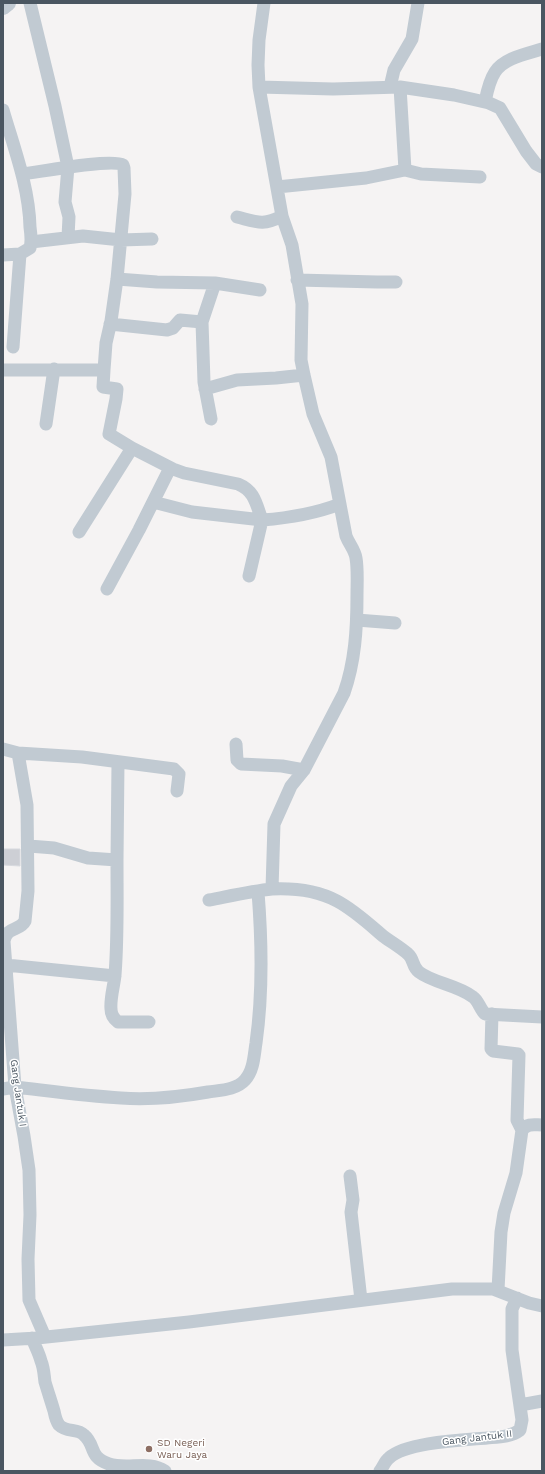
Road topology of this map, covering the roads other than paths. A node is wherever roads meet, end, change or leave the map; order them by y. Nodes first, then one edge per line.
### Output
1 (8, 3) edge
2 (30, 3) edge
3 (264, 3) edge
4 (418, 3) edge
5 (3, 7) edge
6 (542, 49) edge
7 (259, 87) junction
8 (395, 87) junction
9 (485, 102) junction
10 (3, 110) edge
11 (68, 167) junction
12 (542, 167) edge
13 (405, 170) junction
14 (22, 174) junction
15 (480, 177) dead end
16 (277, 187) junction
17 (282, 216) junction
18 (237, 217) dead end
19 (68, 237) junction
20 (152, 239) dead end
21 (121, 240) junction
22 (31, 242) junction
23 (20, 254) junction
24 (3, 255) edge
25 (118, 279) junction
26 (297, 280) junction
27 (396, 282) dead end
28 (215, 283) junction
29 (260, 290) dead end
30 (202, 322) junction
31 (110, 324) junction
32 (13, 347) dead end
33 (54, 369) junction
34 (3, 370) edge
35 (104, 370) junction
36 (304, 375) junction
37 (205, 388) junction
38 (211, 419) dead end
39 (46, 424) dead end
40 (132, 448) junction
41 (170, 468) junction
42 (153, 502) junction
43 (340, 504) junction
44 (262, 520) junction
45 (79, 532) dead end
46 (249, 576) dead end
47 (107, 589) dead end
48 (357, 620) junction
49 (395, 623) dead end
50 (236, 744) dead end
51 (3, 749) edge
52 (18, 753) junction
53 (118, 762) junction
54 (304, 770) junction
55 (177, 791) dead end
56 (29, 846) junction
57 (117, 860) junction
58 (272, 889) junction
59 (258, 892) junction
60 (210, 900) dead end
61 (6, 965) junction
62 (115, 976) junction
63 (6, 1000) edge
64 (492, 1014) junction
65 (542, 1016) edge
66 (149, 1022) dead end
67 (9, 1088) edge
68 (542, 1125) edge
69 (522, 1130) junction
70 (350, 1176) dead end
71 (498, 1290) junction
72 (517, 1298) junction
73 (361, 1300) junction
74 (542, 1306) edge
75 (38, 1338) junction
76 (3, 1340) edge
77 (542, 1401) edge
78 (520, 1405) junction
79 (165, 1471) edge
80 (380, 1471) edge

1 - 5 street
2 - 11 street
3 - 7 street
4 - 8 street
6 - 9 street
7 - 8 street
7 - 16 street
8 - 9 street
8 - 13 street
9 - 12 street
10 - 14 street
11 - 14 street
11 - 19 street
11 - 21 street
13 - 15 street
13 - 16 street
14 - 22 street
16 - 17 street
17 - 18 street
17 - 26 street
19 - 21 street
19 - 22 street
20 - 21 street
21 - 25 street
22 - 23 street
23 - 24 street
23 - 32 street
25 - 28 street
25 - 31 street
26 - 27 street
26 - 36 street
28 - 29 street
28 - 30 street
30 - 31 street
30 - 37 street
31 - 35 street
33 - 34 street
33 - 35 street
33 - 39 street
35 - 40 street
36 - 37 street
36 - 43 street
37 - 38 street
40 - 41 street
40 - 45 street
41 - 42 street
41 - 44 street
42 - 44 street
42 - 47 street
43 - 44 street
43 - 48 street
44 - 46 street
48 - 49 street
48 - 54 street
50 - 54 street
51 - 52 street
52 - 53 street
52 - 56 street, Gang Jantuk I
53 - 55 street
53 - 57 street
54 - 58 street
56 - 57 street
56 - 61 street, Gang Jantuk I
57 - 62 street
58 - 59 street
58 - 64 street
59 - 60 street
59 - 67 street
61 - 62 street
61 - 63 street, Gang Jantuk I
62 - 66 street
63 - 67 street, Gang Jantuk I
64 - 65 street
64 - 69 street
67 - 75 street, Gang Jantuk I
68 - 69 street
69 - 71 street
70 - 73 street
71 - 72 street
71 - 73 street
72 - 74 street
72 - 78 street, Gang Jantuk II
73 - 75 street
75 - 76 street
75 - 79 street
77 - 78 street
78 - 80 street, Gang Jantuk II

